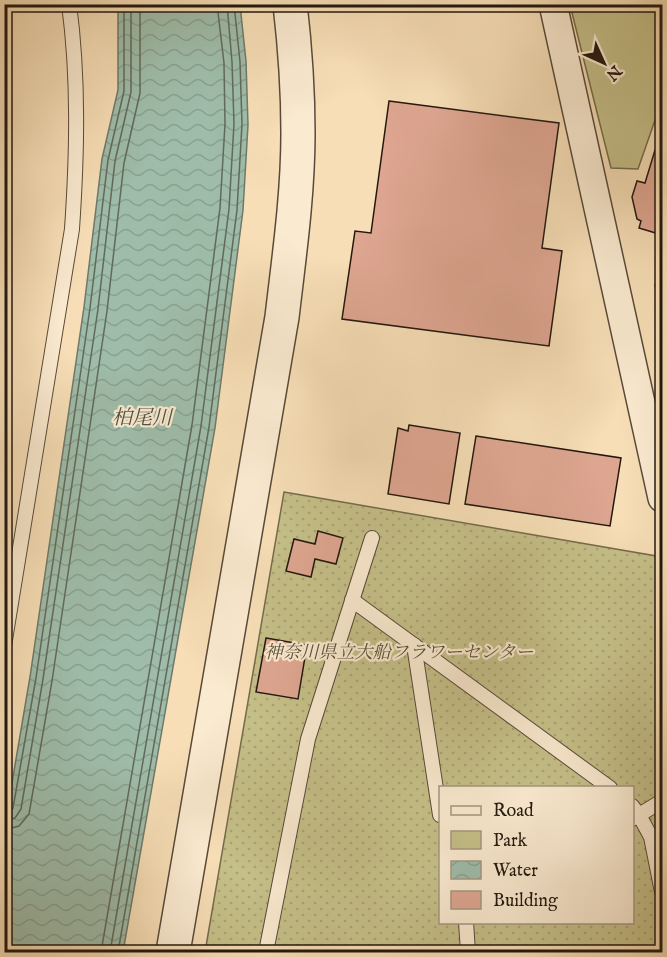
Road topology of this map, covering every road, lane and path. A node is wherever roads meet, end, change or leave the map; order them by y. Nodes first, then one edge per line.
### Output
1 (69, 4) edge
2 (290, 4) edge
3 (553, 4) edge
4 (663, 498) edge
5 (372, 538) dead end
6 (352, 600) junction
7 (414, 645) junction
8 (4, 646) edge
9 (607, 786) edge
10 (663, 801) edge
11 (439, 802) edge
12 (635, 813) edge
13 (663, 892) edge
14 (466, 924) edge
15 (173, 952) edge
16 (266, 952) edge
17 (468, 952) edge

1 - 8 lane
2 - 15 street
3 - 4 street
5 - 6 lane
6 - 7 lane
6 - 16 lane
7 - 9 lane
7 - 11 lane
10 - 12 lane
12 - 13 lane
14 - 17 lane

